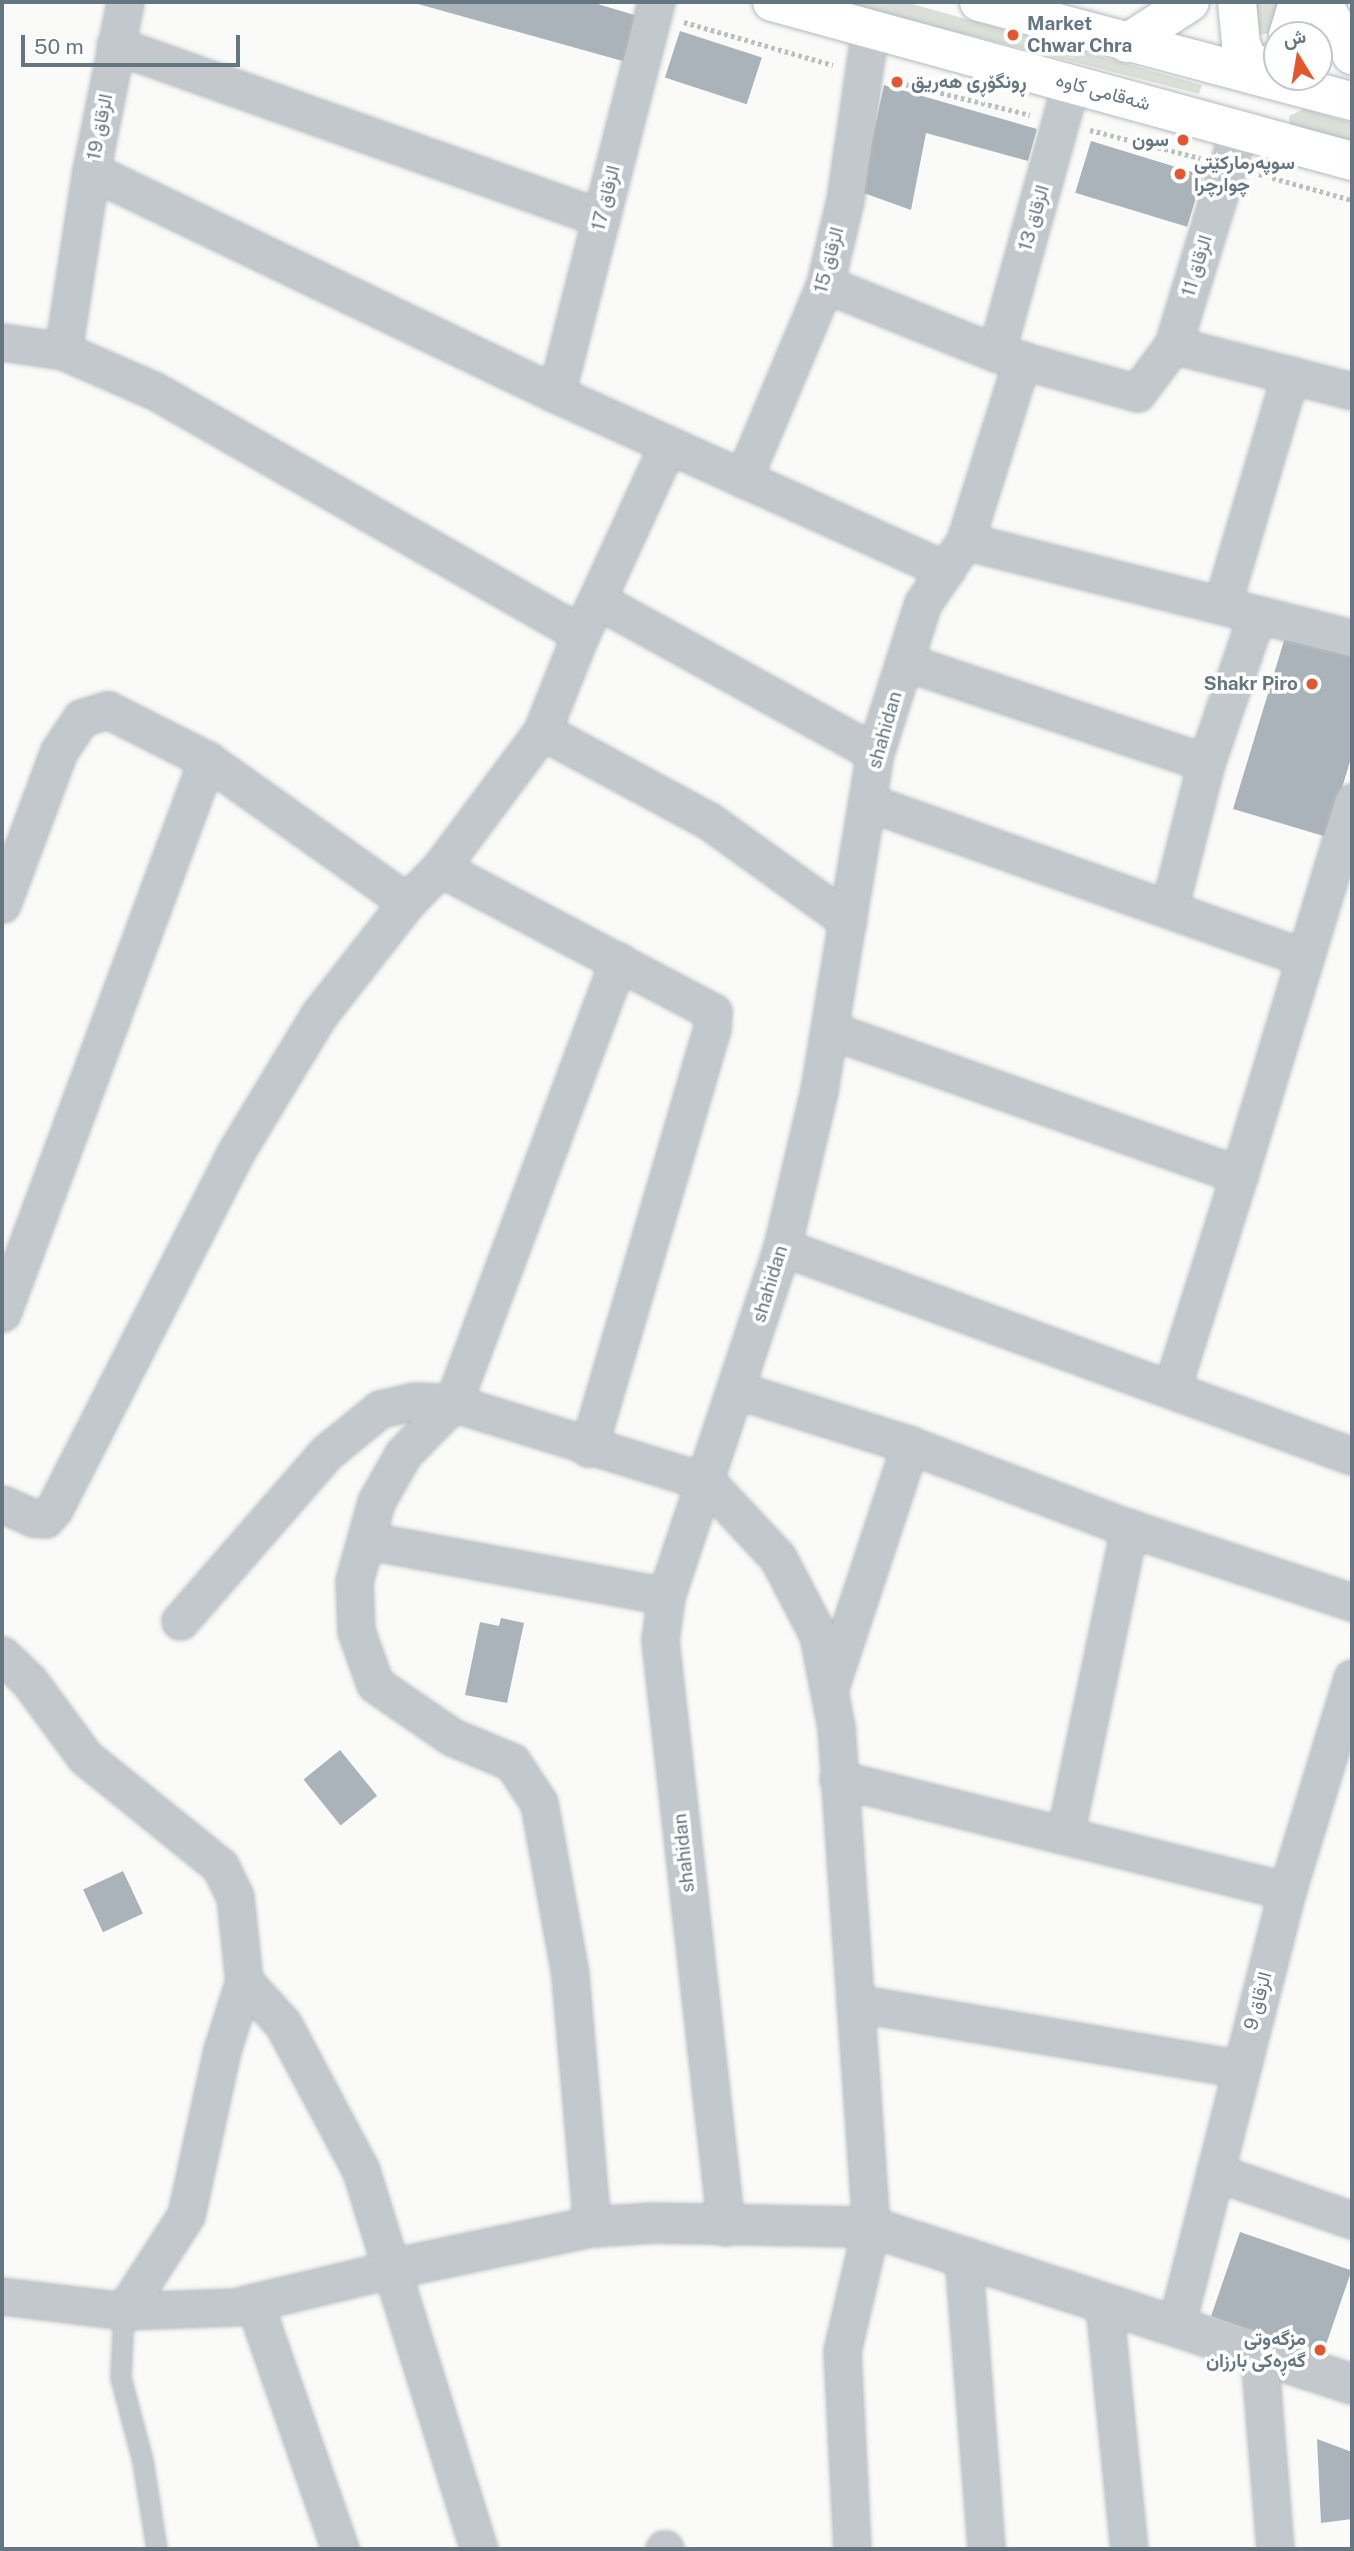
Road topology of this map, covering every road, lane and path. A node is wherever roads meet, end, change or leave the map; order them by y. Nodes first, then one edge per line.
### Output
1 (125, 2) edge
2 (772, 2) edge
3 (979, 2) edge
4 (1190, 2) edge
5 (1237, 2) edge
6 (1298, 2) edge
7 (1322, 2) edge
8 (655, 7) edge
9 (1292, 21) edge
10 (870, 28) junction
11 (1127, 43) junction
12 (115, 45) junction
13 (1352, 55) edge
14 (1263, 65) edge
15 (1263, 67) edge
16 (1263, 72) edge
17 (863, 73) junction
18 (1071, 83) junction
19 (1326, 91) edge
20 (1352, 101) edge
21 (1060, 122) junction
22 (1239, 129) junction
23 (1352, 161) edge
24 (1228, 166) junction
25 (91, 170) junction
26 (1352, 200) edge
27 (601, 218) junction
28 (825, 284) junction
29 (2, 342) edge
30 (1173, 345) junction
31 (63, 351) junction
32 (1009, 356) junction
33 (1290, 376) junction
34 (1352, 391) edge
35 (556, 394) junction
36 (668, 445) junction
37 (743, 479) junction
38 (965, 541) junction
39 (946, 570) junction
40 (597, 600) junction
41 (1222, 605) junction
42 (1257, 614) junction
43 (580, 634) junction
44 (1352, 638) edge
45 (905, 662) junction
46 (542, 731) junction
47 (875, 753) junction
48 (207, 760) junction
49 (1206, 763) junction
50 (867, 802) junction
51 (1352, 802) edge
52 (440, 869) junction
53 (407, 901) junction
54 (2, 904) edge
55 (1169, 909) junction
56 (848, 921) junction
57 (1305, 958) junction
58 (618, 961) junction
59 (830, 1030) junction
60 (1239, 1175) junction
61 (782, 1247) junction
62 (2, 1312) edge
63 (1172, 1387) junction
64 (737, 1390) junction
65 (453, 1403) junction
66 (910, 1445) junction
67 (588, 1448) junction
68 (1352, 1456) edge
69 (707, 1482) junction
70 (2, 1503) edge
71 (1129, 1528) junction
72 (369, 1541) junction
73 (666, 1596) junction
74 (1352, 1602) edge
75 (180, 1621) dead end
76 (2, 1655) edge
77 (1352, 1678) edge
78 (829, 1690) junction
79 (838, 1779) junction
80 (1065, 1835) junction
81 (1287, 1891) junction
82 (244, 1981) junction
83 (855, 2003) junction
84 (1241, 2069) junction
85 (1215, 2172) junction
86 (1352, 2220) edge
87 (592, 2227) junction
88 (726, 2227) junction
89 (871, 2227) junction
90 (963, 2255) junction
91 (392, 2269) junction
92 (2, 2296) edge
93 (254, 2302) junction
94 (1104, 2304) junction
95 (124, 2311) junction
96 (1176, 2326) junction
97 (1259, 2354) junction
98 (1352, 2384) edge
99 (157, 2549) edge
100 (340, 2549) edge
101 (479, 2549) edge
102 (852, 2549) edge
103 (986, 2549) edge
104 (1129, 2549) edge
105 (1275, 2549) edge

1 - 12 street, الزقاق 19
2 - 10 main road, شەقامی کاوە
3 - 11 main road
4 - 11 main road
5 - 14 main road
6 - 9 main road
7 - 13 main road
8 - 17 path
8 - 27 street, الزقاق 17
10 - 17 street, الزقاق 15
10 - 18 main road, شەقامی کاوە
11 - 15 main road
12 - 25 street, الزقاق 19
12 - 27 street
16 - 22 main road
17 - 21 path
17 - 28 street, الزقاق 15
18 - 21 street, الزقاق 13
18 - 22 main road, شەقامی کاوە
19 - 20 main road
21 - 24 path
21 - 32 street, الزقاق 13
22 - 23 main road, شەقامی کاوە
22 - 24 street, الزقاق 11
24 - 26 path
24 - 30 street, الزقاق 11
25 - 31 street, الزقاق 19
25 - 35 street
27 - 35 street, الزقاق 17
28 - 32 street
28 - 37 street, الزقاق 15
29 - 31 street
30 - 32 street, الزقاق 11
30 - 33 street
31 - 43 street
32 - 38 street, shahidan
33 - 34 street
33 - 41 street
35 - 36 street
36 - 37 street
36 - 40 street
37 - 39 street
38 - 39 street, shahidan
38 - 41 street
39 - 45 street, shahidan
40 - 43 street
40 - 47 street
41 - 42 street
42 - 44 street
42 - 49 street
43 - 46 street
45 - 47 street, shahidan
45 - 49 street
46 - 52 street
46 - 56 street
47 - 50 street, shahidan
48 - 53 street
48 - 54 street
48 - 62 street
49 - 55 street
50 - 55 street
50 - 56 street, shahidan
51 - 57 street
52 - 53 street
52 - 58 street
53 - 70 street
55 - 57 street
56 - 59 street, shahidan
57 - 60 street
58 - 65 street
58 - 67 street
59 - 60 street
59 - 61 street, shahidan
60 - 63 street
61 - 63 street
61 - 64 street, shahidan
63 - 68 street
64 - 66 street
64 - 69 street, shahidan
65 - 67 street
65 - 72 street
65 - 75 street
66 - 71 street
66 - 78 street
67 - 69 street
69 - 73 street, shahidan
69 - 78 street
71 - 74 street
71 - 80 street
72 - 73 street
72 - 87 street
73 - 88 street, shahidan
76 - 82 street
77 - 81 street, الزقاق 9
78 - 79 street
79 - 80 street
79 - 83 street
80 - 81 street
81 - 84 street, الزقاق 9
82 - 91 street
82 - 95 street
83 - 84 street
83 - 89 street
84 - 85 street, الزقاق 9
85 - 86 street
85 - 96 street, الزقاق 9
87 - 88 street
87 - 91 street
88 - 89 street
89 - 90 street
89 - 102 street
90 - 94 street
90 - 103 street
91 - 93 street
91 - 101 street
92 - 95 street
93 - 95 street
93 - 100 street
94 - 96 street
94 - 104 street
95 - 99 lane
96 - 97 street
97 - 98 street
97 - 105 street

